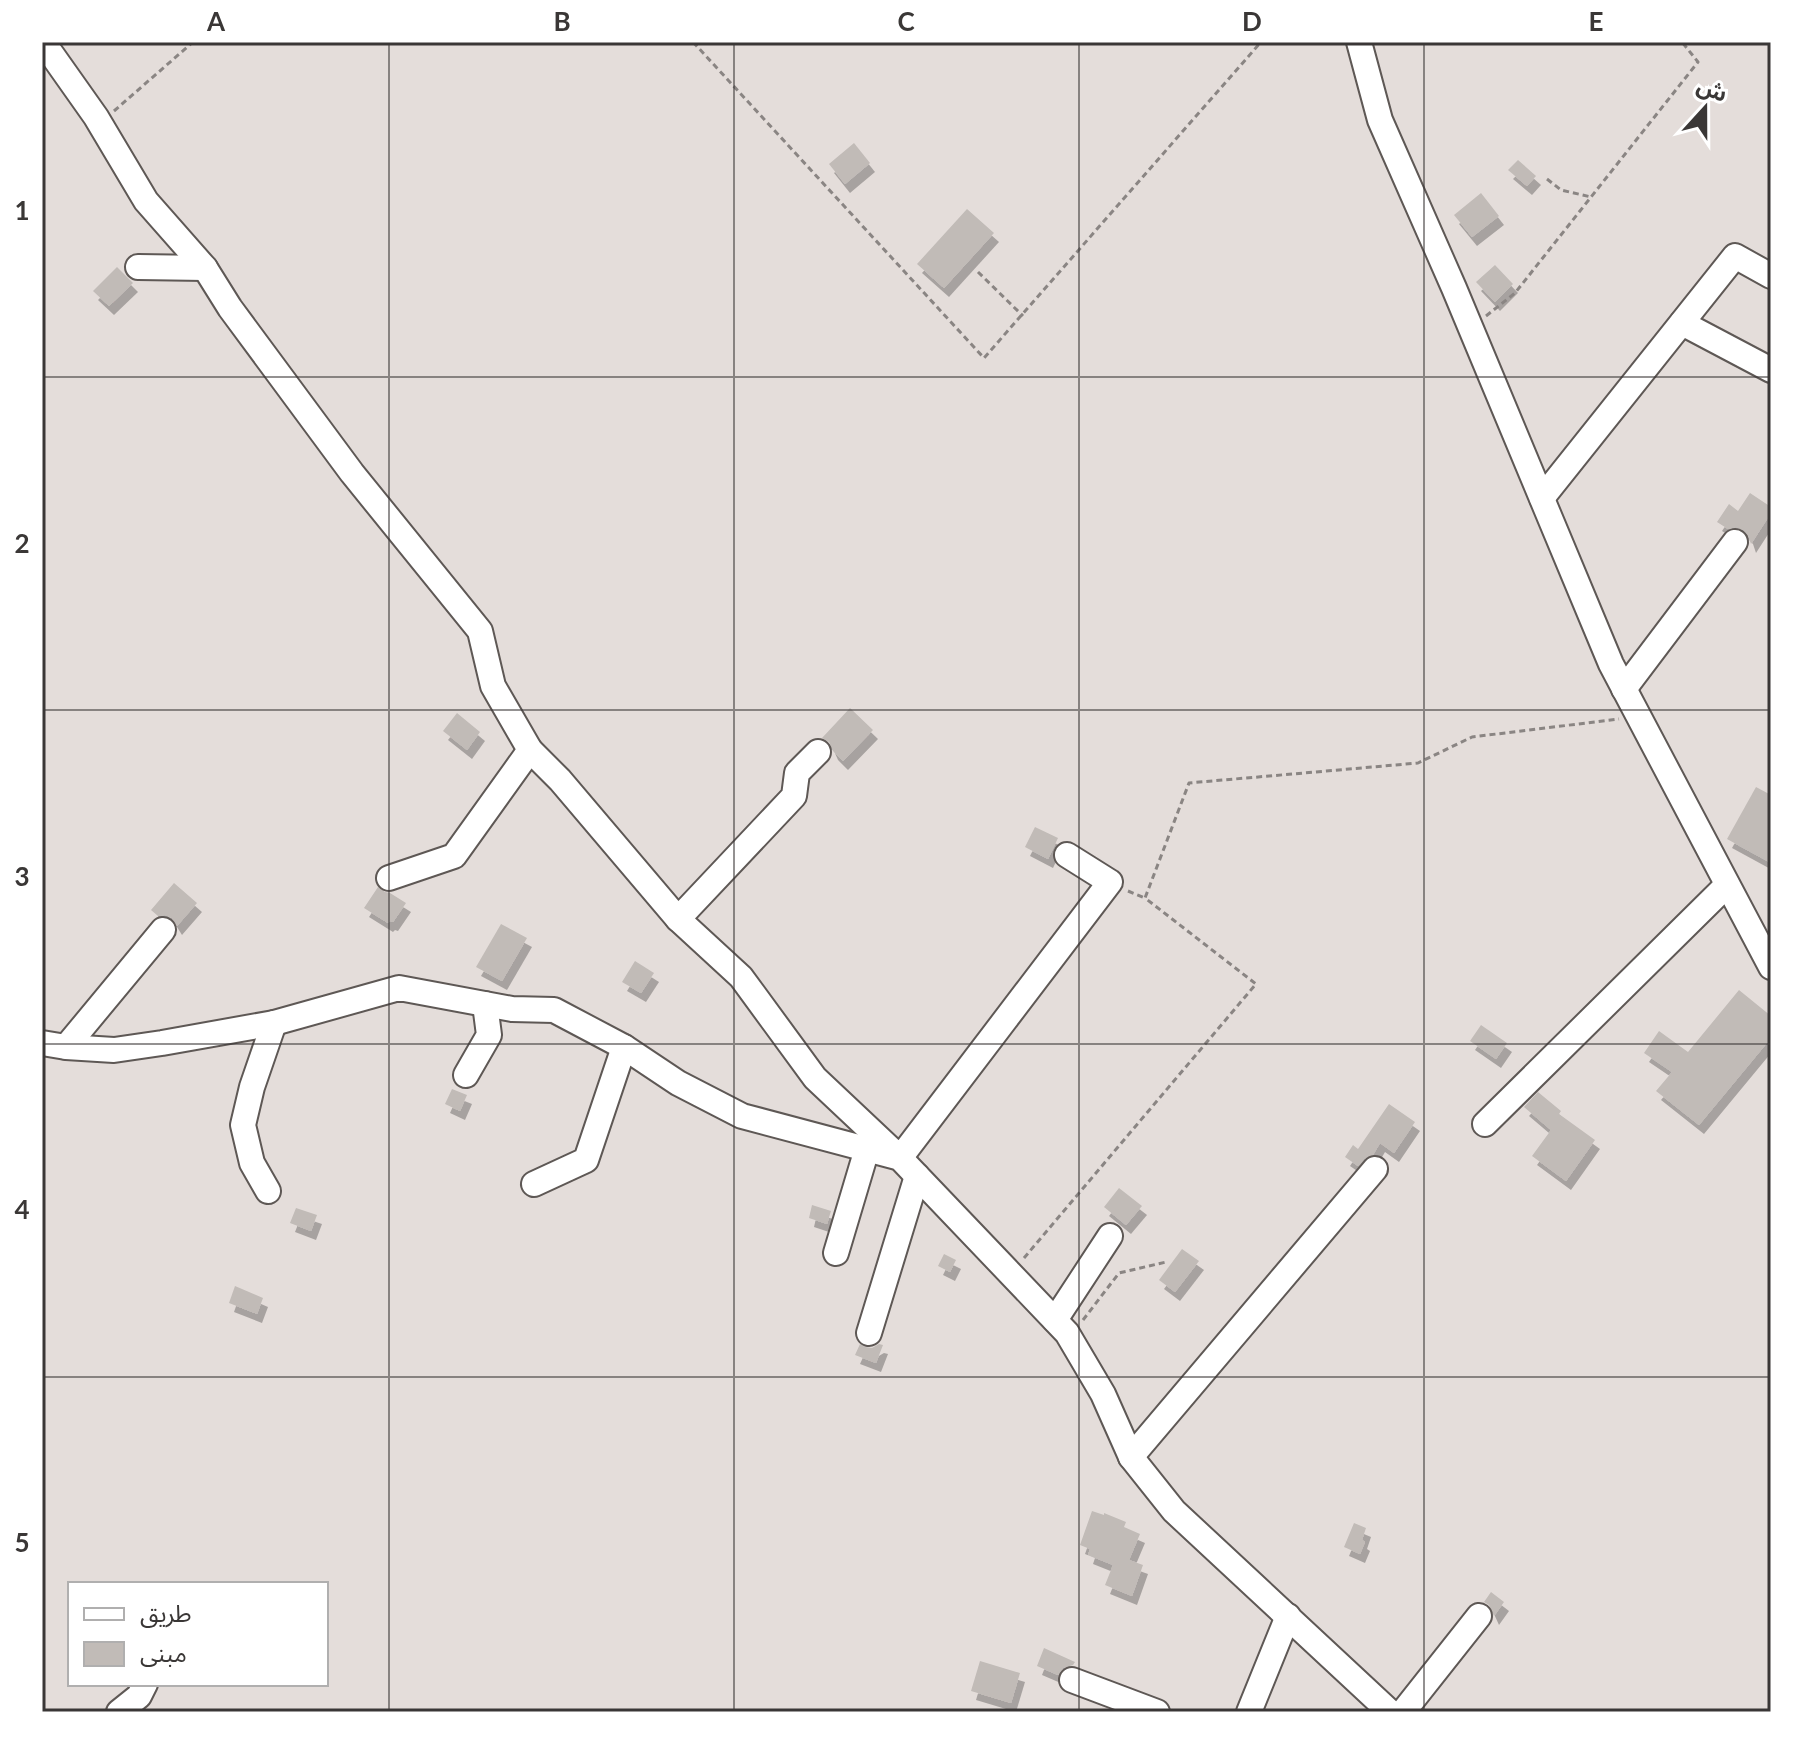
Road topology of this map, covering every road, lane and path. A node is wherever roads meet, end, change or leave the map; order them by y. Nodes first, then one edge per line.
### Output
1 (43, 42) edge
2 (193, 42) edge
3 (693, 42) edge
4 (1261, 42) edge
5 (1359, 42) edge
6 (1682, 42) edge
7 (99, 124) junction
8 (1547, 179) dead end
9 (1591, 197) junction
10 (138, 267) dead end
11 (205, 268) junction
12 (978, 272) dead end
13 (1771, 276) edge
14 (1023, 316) junction
15 (1682, 323) junction
16 (1470, 328) junction
17 (1771, 370) edge
18 (1542, 498) junction
19 (1735, 542) dead end
20 (1624, 689) junction
21 (1639, 717) junction
22 (530, 750) junction
23 (818, 752) dead end
24 (1067, 855) dead end
25 (389, 878) dead end
26 (1727, 885) junction
27 (678, 919) junction
28 (163, 930) dead end
29 (1771, 967) edge
30 (485, 1004) junction
31 (274, 1023) junction
32 (42, 1043) edge
33 (66, 1047) junction
34 (624, 1047) junction
35 (466, 1075) dead end
36 (1485, 1124) dead end
37 (867, 1149) junction
38 (900, 1158) junction
39 (1375, 1169) dead end
40 (917, 1176) junction
41 (534, 1184) dead end
42 (268, 1191) dead end
43 (1110, 1236) dead end
44 (836, 1253) dead end
45 (1166, 1262) dead end
46 (1011, 1274) junction
47 (1062, 1328) junction
48 (869, 1333) dead end
49 (1131, 1457) junction
50 (1288, 1616) junction
51 (1479, 1616) dead end
52 (1072, 1680) dead end
53 (144, 1686) edge
54 (119, 1712) edge
55 (1157, 1712) edge
56 (1249, 1712) edge
57 (1390, 1712) edge
58 (1403, 1712) edge

1 - 7 street
2 - 7 path
3 - 14 path
4 - 14 path
5 - 16 street
6 - 9 path
7 - 11 street
8 - 9 path
9 - 16 path
10 - 11 street
11 - 22 street
12 - 14 path
13 - 15 street
15 - 17 street
15 - 18 street
16 - 18 street
18 - 20 street
19 - 20 street
20 - 21 street
21 - 26 street
21 - 46 path
22 - 25 street
22 - 27 street
23 - 27 street
24 - 38 street
26 - 29 street
26 - 36 street
27 - 38 street
28 - 33 street
30 - 31 street
30 - 34 street
30 - 35 street
31 - 33 street
31 - 42 street
32 - 33 street
34 - 37 street
34 - 41 street
37 - 38 street
37 - 44 street
38 - 40 street
39 - 49 street
40 - 46 street
40 - 48 street
43 - 47 street
45 - 47 path
46 - 47 street
47 - 49 street
49 - 50 street
50 - 56 street
50 - 57 street
51 - 58 street
52 - 55 street
53 - 54 street

